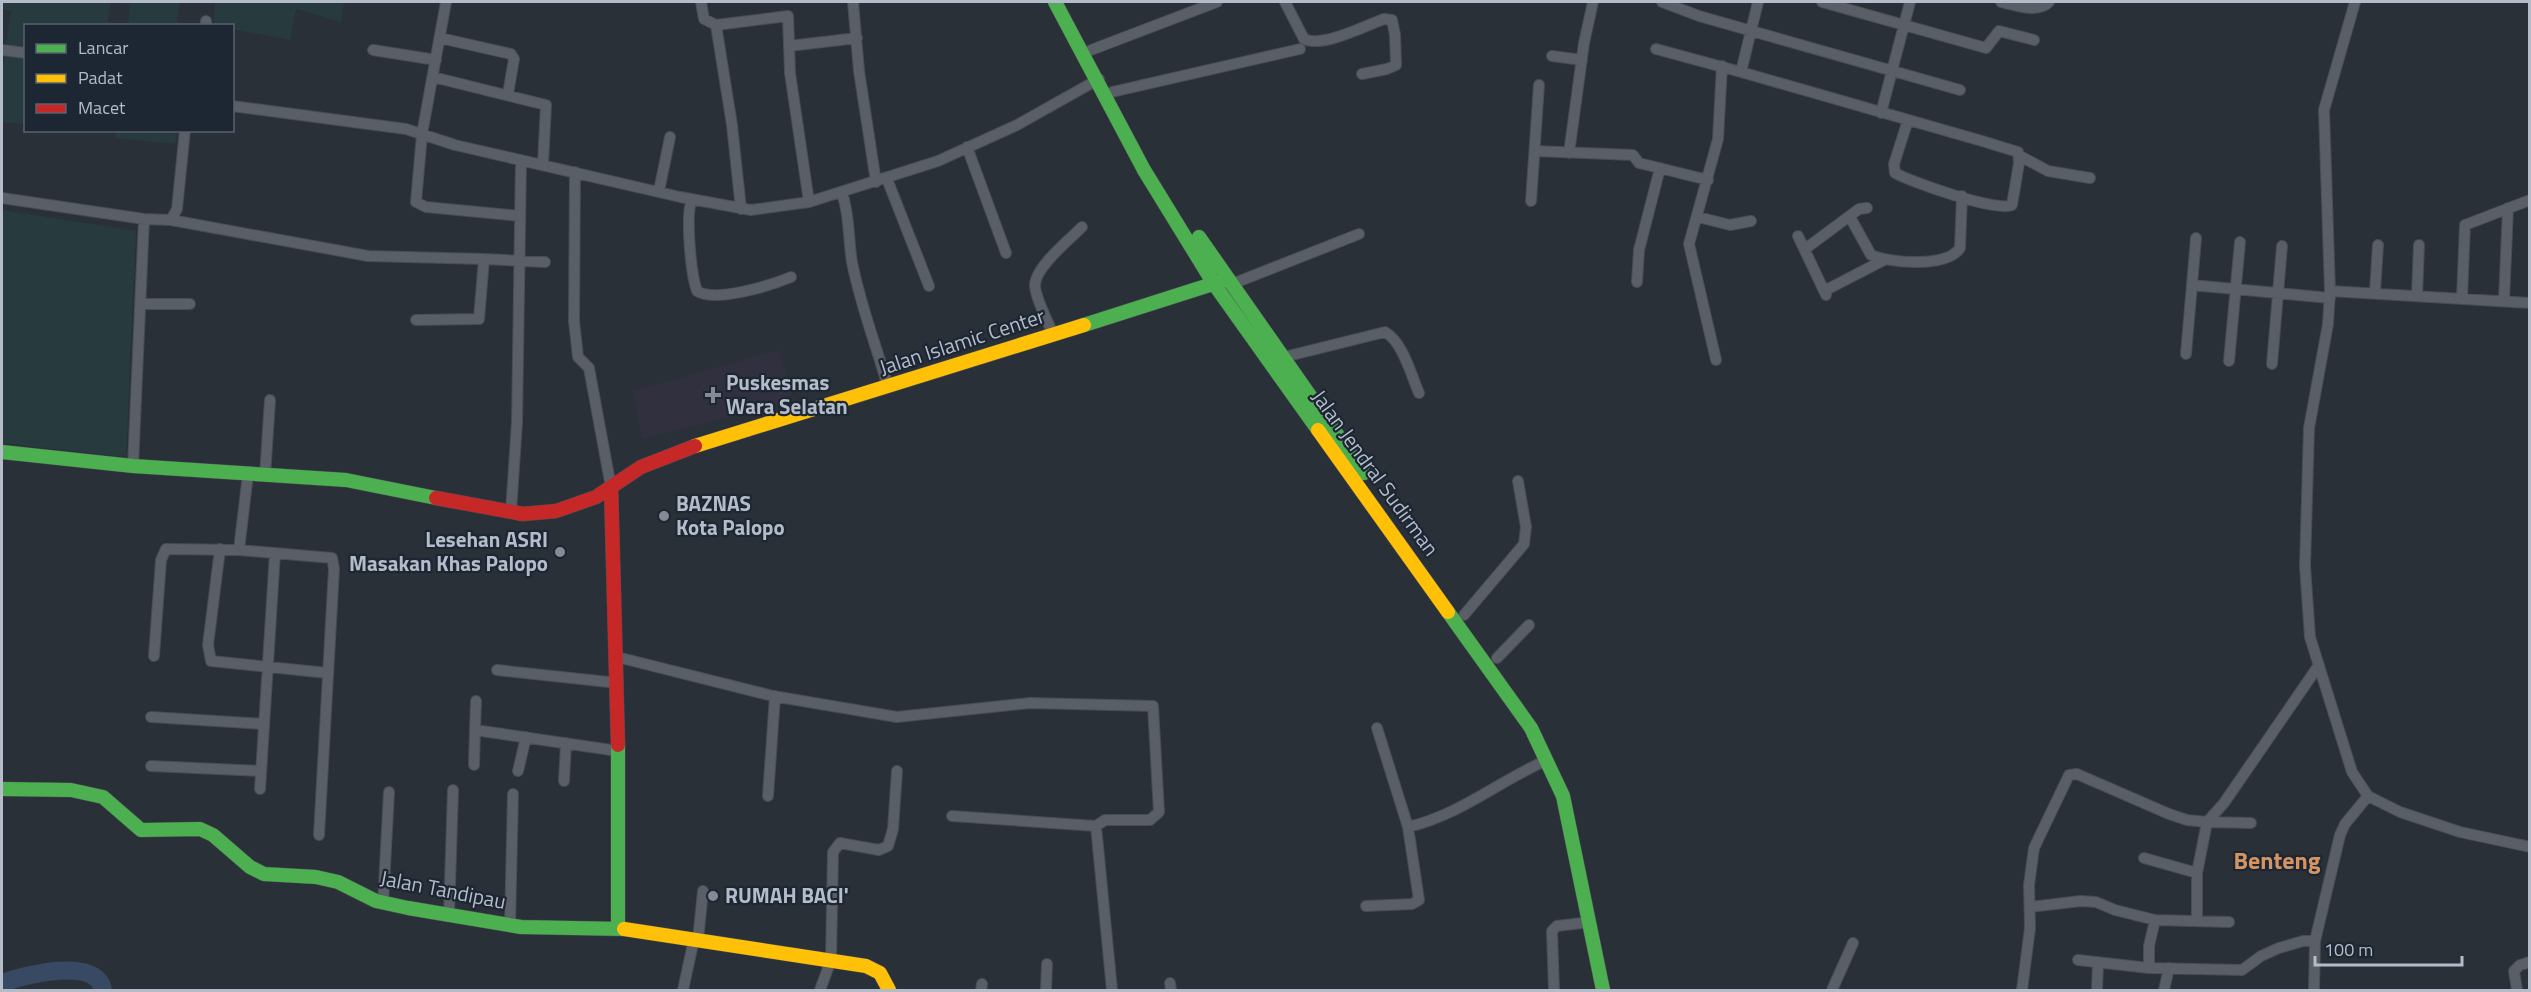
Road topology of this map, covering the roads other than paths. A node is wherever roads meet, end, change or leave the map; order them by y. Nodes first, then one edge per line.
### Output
1 (446, 2) edge
2 (701, 2) edge
3 (853, 2) edge
4 (1055, 2) edge
5 (1068, 2) edge
6 (1217, 2) edge
7 (1286, 2) edge
8 (1593, 2) edge
9 (1662, 2) edge
10 (1758, 2) edge
11 (1822, 2) edge
12 (1910, 2) edge
13 (2001, 2) edge
14 (2049, 2) edge
15 (2355, 2) edge
16 (716, 24) junction
17 (1903, 24) junction
18 (1750, 29) junction
19 (440, 38) junction
20 (857, 38) junction
21 (2034, 40) dead end
22 (789, 46) junction
23 (1300, 49) dead end
24 (1656, 49) dead end
25 (2, 50) edge
26 (373, 50) dead end
27 (1092, 50) junction
28 (24, 53) edge
29 (1552, 56) dead end
30 (436, 60) junction
31 (1582, 60) junction
32 (1722, 66) junction
33 (1892, 69) junction
34 (1741, 72) junction
35 (1362, 74) dead end
36 (433, 77) junction
37 (1100, 79) junction
38 (1539, 85) dead end
39 (1960, 90) dead end
40 (1112, 92) junction
41 (508, 94) junction
42 (234, 106) edge
43 (1881, 112) junction
44 (1908, 120) junction
45 (185, 132) edge
46 (422, 134) junction
47 (670, 137) dead end
48 (967, 147) junction
49 (1535, 151) junction
50 (1569, 153) junction
51 (2020, 156) junction
52 (521, 160) junction
53 (543, 164) junction
54 (1660, 168) junction
55 (575, 172) junction
56 (2090, 178) dead end
57 (887, 179) junction
58 (1708, 180) junction
59 (876, 182) junction
60 (659, 191) junction
61 (842, 193) junction
62 (1962, 196) junction
63 (2, 198) edge
64 (692, 199) junction
65 (2529, 200) edge
66 (1532, 201) dead end
67 (808, 202) junction
68 (1867, 208) dead end
69 (2508, 208) junction
70 (741, 209) junction
71 (520, 216) junction
72 (1698, 217) junction
73 (1850, 218) junction
74 (144, 219) junction
75 (171, 220) junction
76 (1751, 221) dead end
77 (1082, 227) dead end
78 (1359, 234) dead end
79 (1798, 236) dead end
80 (2196, 238) dead end
81 (2240, 242) dead end
82 (2378, 245) dead end
83 (2419, 245) dead end
84 (2282, 246) dead end
85 (1805, 249) junction
86 (1006, 253) dead end
87 (484, 259) junction
88 (519, 260) junction
89 (1884, 260) junction
90 (545, 262) dead end
91 (790, 277) dead end
92 (1230, 281) junction
93 (1636, 282) dead end
94 (1214, 284) junction
95 (2192, 285) junction
96 (929, 286) dead end
97 (2236, 289) junction
98 (2375, 292) junction
99 (2278, 293) junction
100 (2330, 295) junction
101 (2417, 295) junction
102 (2462, 298) junction
103 (2504, 301) junction
104 (2529, 303) edge
105 (141, 304) junction
106 (190, 304) dead end
107 (416, 320) dead end
108 (1053, 335) junction
109 (2186, 354) dead end
110 (1284, 357) junction
111 (1716, 360) dead end
112 (2229, 362) dead end
113 (2272, 364) dead end
114 (888, 387) junction
115 (1419, 393) dead end
116 (270, 400) dead end
117 (2, 452) edge
118 (133, 466) junction
119 (248, 474) junction
120 (265, 476) junction
121 (1518, 481) dead end
122 (611, 487) junction
123 (511, 512) junction
124 (220, 549) junction
125 (239, 550) junction
126 (275, 553) junction
127 (1464, 615) junction
128 (1529, 625) dead end
129 (154, 656) dead end
130 (617, 657) junction
131 (1497, 658) junction
132 (2319, 665) junction
133 (267, 667) junction
134 (497, 670) dead end
135 (328, 673) junction
136 (618, 683) junction
137 (775, 696) junction
138 (476, 701) dead end
139 (151, 717) dead end
140 (264, 724) junction
141 (1377, 728) dead end
142 (475, 730) junction
143 (526, 737) junction
144 (566, 743) junction
145 (618, 751) junction
146 (1547, 760) junction
147 (474, 765) dead end
148 (151, 766) dead end
149 (261, 771) junction
150 (518, 771) dead end
151 (897, 771) dead end
152 (564, 781) dead end
153 (2, 789) edge
154 (260, 789) dead end
155 (453, 790) dead end
156 (389, 792) dead end
157 (513, 794) dead end
158 (768, 796) dead end
159 (2368, 796) junction
160 (952, 816) dead end
161 (2206, 822) junction
162 (2251, 823) dead end
163 (1096, 826) junction
164 (1408, 827) junction
165 (319, 835) dead end
166 (2529, 847) edge
167 (2144, 858) dead end
168 (2197, 873) junction
169 (703, 891) dead end
170 (383, 904) junction
171 (1366, 906) dead end
172 (2030, 907) junction
173 (450, 915) junction
174 (2155, 920) junction
175 (2197, 921) junction
176 (1590, 922) junction
177 (2229, 922) dead end
178 (510, 925) junction
179 (618, 928) junction
180 (696, 940) junction
181 (2316, 941) junction
182 (1853, 943) dead end
183 (831, 960) junction
184 (2078, 960) dead end
185 (2098, 962) junction
186 (2529, 962) edge
187 (1047, 964) dead end
188 (2149, 968) junction
189 (2169, 968) junction
190 (683, 990) edge
191 (820, 990) edge
192 (890, 990) edge
193 (1046, 990) edge
194 (1112, 990) edge
195 (1554, 990) edge
196 (1603, 990) edge
197 (1614, 990) edge
198 (1832, 990) edge
199 (2022, 990) edge
200 (2097, 990) edge
201 (2164, 990) edge
202 (2314, 990) edge
203 (2517, 990) edge

1 - 19 street
2 - 16 street
3 - 20 street
4 - 37 main road, Jalan Jendral Sudirman
5 - 27 main road, Jalan Jendral Sudirman
6 - 27 street
7 - 35 street
8 - 31 street
9 - 18 street
10 - 18 street
11 - 17 street
12 - 17 street
13 - 14 street
15 - 100 street
16 - 22 street
16 - 70 street
17 - 21 street
17 - 33 street
18 - 33 street
18 - 34 street
19 - 30 street
19 - 41 street
20 - 22 street
20 - 59 street
22 - 67 street
23 - 40 street
24 - 32 street
25 - 28 street
26 - 30 street
27 - 37 main road, Jalan Jendral Sudirman
29 - 31 street
30 - 36 street
31 - 50 street
32 - 34 street
32 - 58 street
33 - 39 street
33 - 43 street
34 - 43 street
36 - 41 street
36 - 46 street
37 - 40 main road, Jalan Jendral Sudirman
37 - 48 street
37 - 94 main road, Jalan Jendral Sudirman
38 - 49 street
40 - 92 main road, Jalan Jendral Sudirman
41 - 53 street
42 - 46 street
43 - 44 street
44 - 51 street
44 - 62 street
45 - 75 street
46 - 52 street
46 - 71 street
47 - 60 street
48 - 57 street
48 - 86 street
49 - 50 street
49 - 66 street
50 - 54 street
51 - 56 street
51 - 62 street
52 - 53 street
52 - 71 street
53 - 55 street
54 - 58 street
54 - 93 street
55 - 60 street
55 - 122 street
57 - 59 street
57 - 96 street
58 - 72 street
59 - 61 street
60 - 64 street
61 - 67 street
61 - 114 street
62 - 89 street
63 - 74 street
64 - 70 street
64 - 91 street
65 - 69 street
67 - 70 street
68 - 73 street
69 - 102 street
69 - 103 street
71 - 88 street
72 - 76 street
72 - 111 street
73 - 85 street
73 - 89 street
74 - 75 street
74 - 105 street
75 - 87 street
77 - 108 street
78 - 92 street
79 - 85 street
80 - 95 street
81 - 97 street
82 - 98 street
83 - 101 street
84 - 99 street
85 - 89 street
87 - 88 street
87 - 107 street
88 - 90 street
88 - 123 street
92 - 94 main road, Jalan Islamic Center
92 - 110 main road, Jalan Jendral Sudirman
94 - 108 main road, Jalan Islamic Center
94 - 146 main road, Jalan Jendral Sudirman
95 - 97 street
95 - 109 street
97 - 99 street
97 - 112 street
98 - 100 street
98 - 101 street
99 - 100 street
99 - 113 street
100 - 132 street
101 - 102 street
102 - 103 street
103 - 104 street
105 - 106 street
105 - 118 street
108 - 114 main road, Jalan Islamic Center
110 - 115 street
110 - 127 main road, Jalan Jendral Sudirman
114 - 122 main road, Jalan Islamic Center
116 - 120 street
117 - 118 main road, Jalan Islamic Center
118 - 119 main road, Jalan Islamic Center
119 - 120 main road, Jalan Islamic Center
119 - 125 street
120 - 123 main road, Jalan Islamic Center
121 - 127 street
122 - 123 main road, Jalan Islamic Center
122 - 130 main road
124 - 125 street
124 - 129 street
124 - 133 street
125 - 126 street
126 - 133 street
126 - 135 street
127 - 131 main road, Jalan Jendral Sudirman
128 - 131 street
130 - 136 main road
130 - 137 street
131 - 197 main road, Jalan Jendral Sudirman
132 - 159 street
132 - 161 street
133 - 135 street
133 - 140 street
134 - 136 street
135 - 165 street
136 - 145 main road
137 - 158 street
137 - 163 street
138 - 142 street
139 - 140 street
140 - 149 street
141 - 164 street
142 - 143 street
142 - 147 street
143 - 144 street
143 - 150 street
144 - 145 street
144 - 152 street
145 - 179 main road
146 - 164 street
146 - 176 main road, Jalan Jendral Sudirman
148 - 149 street
149 - 154 street
151 - 183 street
153 - 170 main road, Jalan Tandipau
155 - 173 street
156 - 170 street
157 - 178 street
159 - 166 street
159 - 181 street
160 - 163 street
161 - 162 street
161 - 168 street
161 - 172 street
163 - 194 street
164 - 171 street
167 - 168 street
168 - 175 street
169 - 180 street
170 - 173 main road, Jalan Tandipau
172 - 174 street
172 - 199 street
173 - 178 main road, Jalan Tandipau
174 - 175 street
174 - 188 street
175 - 177 street
176 - 195 street
176 - 196 main road, Jalan Jendral Sudirman
178 - 179 main road, Jalan Tandipau
179 - 180 main road, Jalan Tandipau
180 - 183 main road, Jalan Tandipau
180 - 190 street
181 - 189 street
181 - 202 street
182 - 198 street
183 - 191 street
183 - 192 main road, Jalan Tandipau
184 - 185 street
185 - 188 street
185 - 200 street
186 - 203 street
187 - 193 street
188 - 189 street
189 - 201 street

